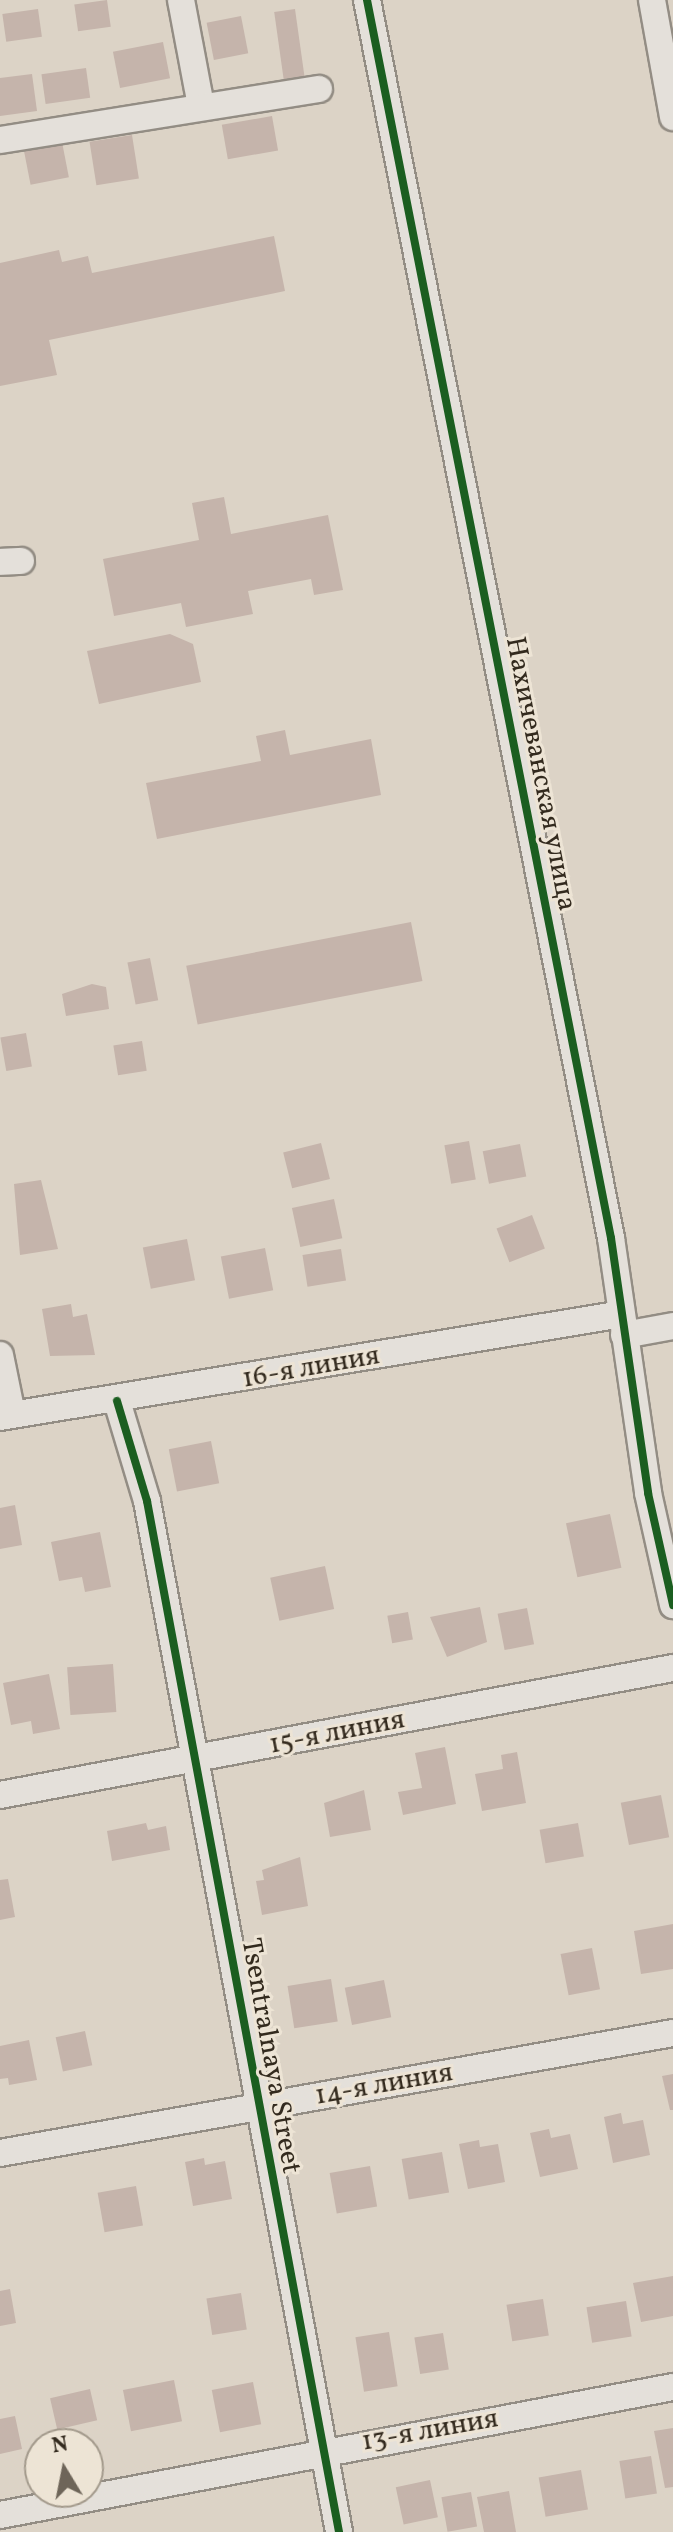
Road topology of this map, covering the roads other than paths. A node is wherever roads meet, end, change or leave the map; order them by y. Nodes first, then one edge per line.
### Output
1 (181, 0) edge
2 (367, 0) edge
3 (652, 0) edge
4 (319, 89) dead end
5 (201, 106) junction
6 (673, 117) edge
7 (0, 140) edge
8 (623, 1324) junction
9 (673, 1326) edge
10 (0, 1355) edge
11 (117, 1401) junction
12 (6, 1416) edge
13 (673, 1605) edge
14 (673, 1668) edge
15 (194, 1761) junction
16 (0, 1795) edge
17 (673, 2033) edge
18 (257, 2108) junction
19 (0, 2153) edge
20 (673, 2387) edge
21 (324, 2450) junction
22 (0, 2515) edge
23 (339, 2532) edge

1 - 5 street
2 - 8 street, Нахичеванская улица
3 - 6 street
4 - 5 street
5 - 7 street
8 - 9 street, 16-я линия
8 - 11 street, 16-я линия
8 - 13 street, Нахичеванская улица
10 - 12 street
11 - 12 street, 16-я линия
11 - 15 street, Tsentralnaya Street
14 - 15 street, 15-я линия
15 - 16 street, 15-я линия
15 - 18 street, Tsentralnaya Street
17 - 18 street, 14-я линия
18 - 19 street, 14-я линия
18 - 21 street, Tsentralnaya Street
20 - 21 street, 13-я линия
21 - 22 street, 13-я линия
21 - 23 street, Tsentralnaya Street

